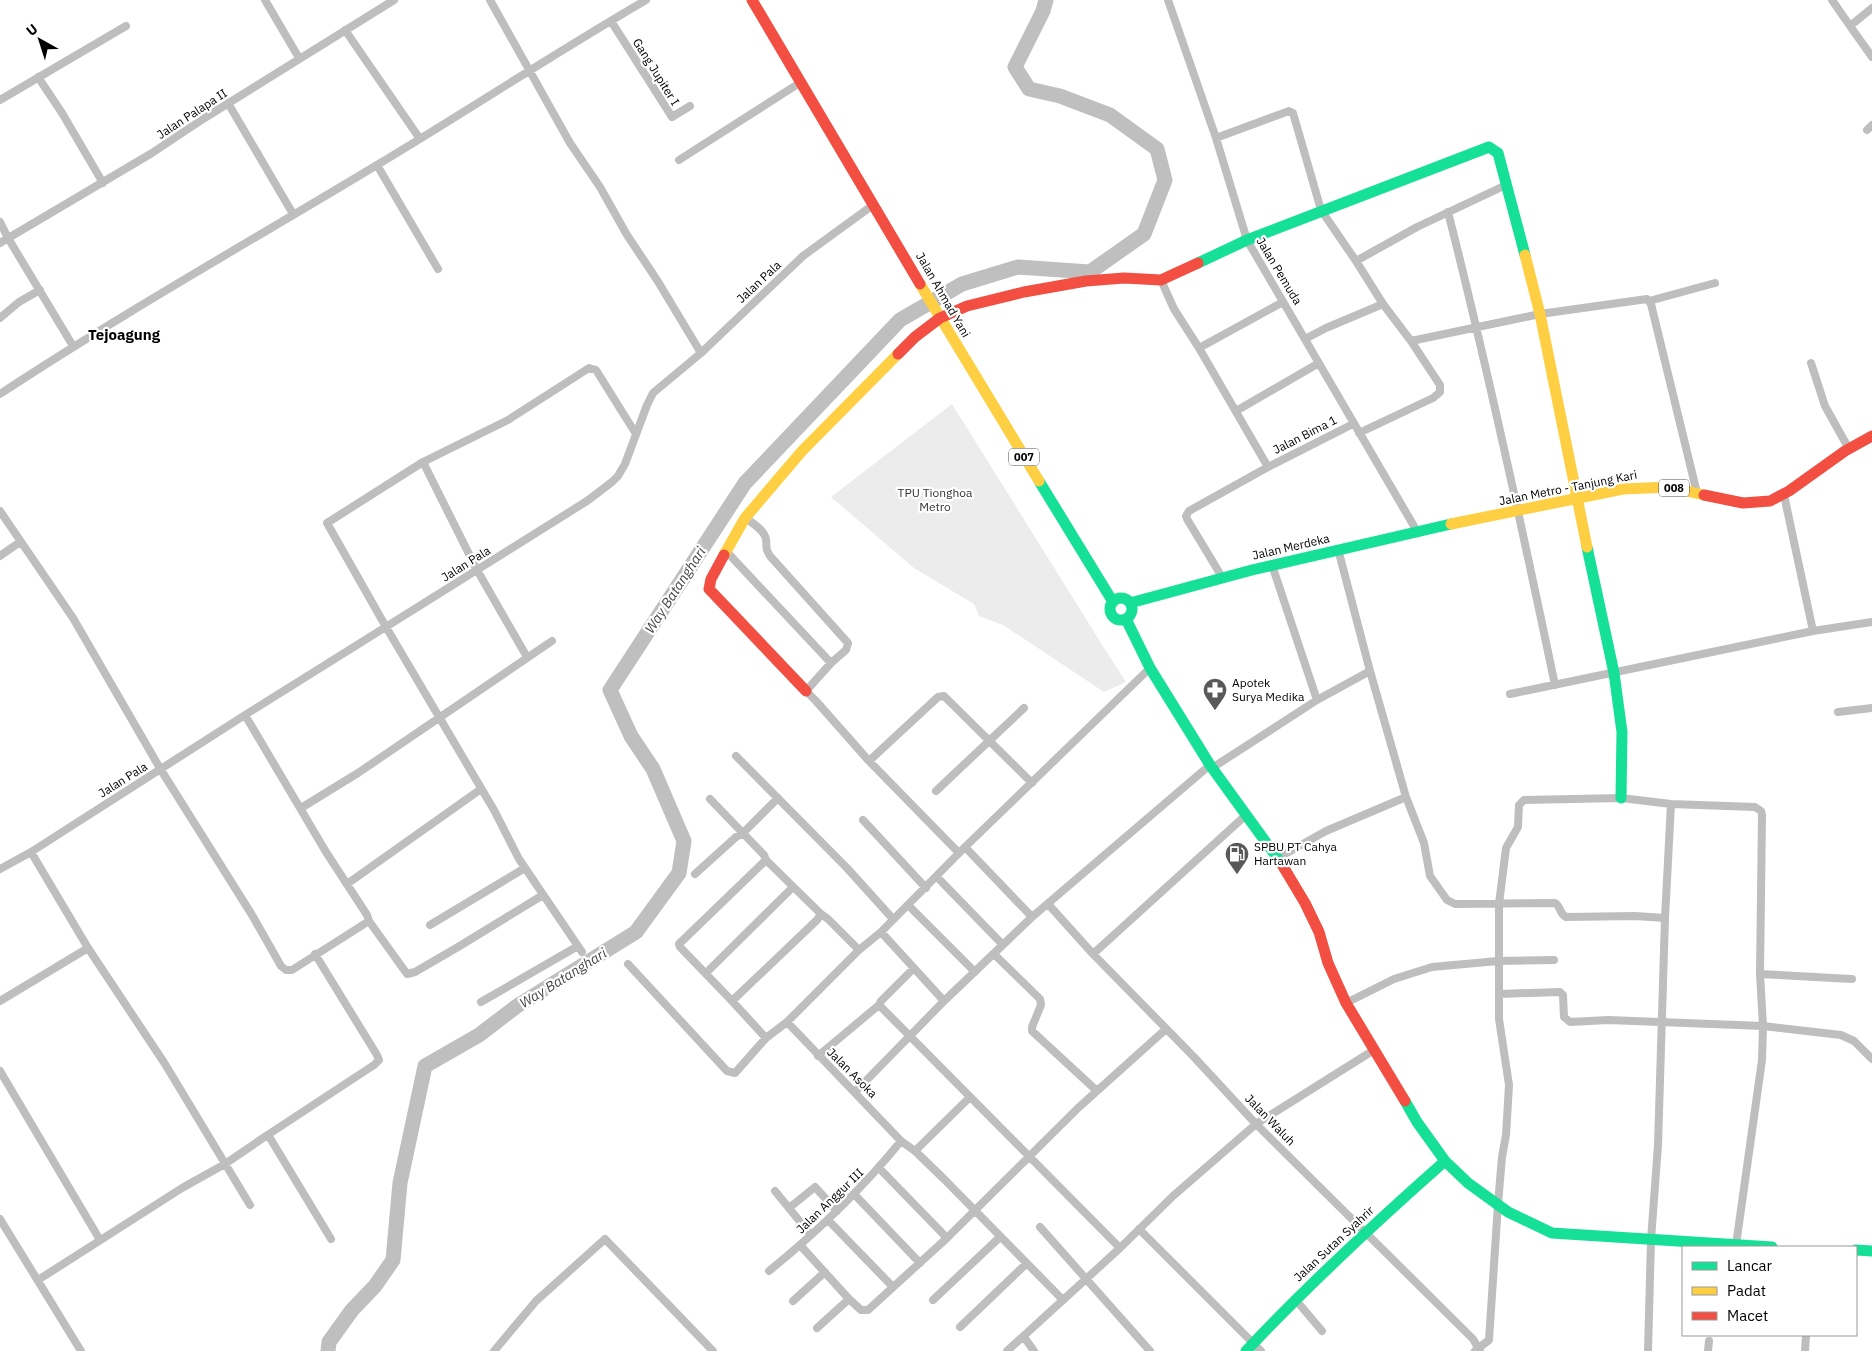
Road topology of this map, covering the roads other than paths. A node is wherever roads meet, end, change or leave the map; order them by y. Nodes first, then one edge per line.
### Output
1 (265, 0) edge
2 (394, 0) edge
3 (490, 0) edge
4 (646, 0) edge
5 (752, 0) edge
6 (1168, 0) edge
7 (1832, 0) edge
8 (1872, 8) edge
9 (611, 21) junction
10 (126, 26) dead end
11 (1850, 26) junction
12 (345, 30) junction
13 (1872, 57) edge
14 (299, 58) junction
15 (528, 71) junction
16 (38, 77) junction
17 (801, 82) junction
18 (0, 100) edge
19 (228, 103) junction
20 (690, 106) dead end
21 (1216, 138) junction
22 (420, 139) junction
23 (679, 160) dead end
24 (377, 166) junction
25 (103, 183) junction
26 (1506, 185) junction
27 (873, 205) junction
28 (1321, 210) junction
29 (1448, 212) junction
30 (293, 214) junction
31 (0, 222) edge
32 (8, 238) junction
33 (1247, 240) junction
34 (0, 243) edge
35 (1356, 261) junction
36 (438, 268) dead end
37 (1161, 280) junction
38 (1715, 282) dead end
39 (40, 290) junction
40 (1649, 300) junction
41 (1283, 302) junction
42 (1383, 304) junction
43 (1540, 314) junction
44 (938, 315) junction
45 (0, 318) edge
46 (1477, 327) junction
47 (1305, 339) junction
48 (1411, 341) junction
49 (73, 346) junction
50 (1199, 348) junction
51 (701, 353) junction
52 (1811, 363) dead end
53 (1319, 364) junction
54 (0, 394) edge
55 (1236, 411) junction
56 (1353, 424) junction
57 (1359, 433) junction
58 (636, 434) junction
59 (1872, 436) edge
60 (1849, 449) junction
61 (423, 462) junction
62 (1268, 467) junction
63 (1697, 493) junction
64 (1784, 495) junction
65 (1576, 499) junction
66 (0, 511) edge
67 (1518, 511) junction
68 (745, 518) junction
69 (1459, 523) joint
70 (1418, 533) junction
71 (20, 542) junction
72 (1338, 549) junction
73 (726, 551) junction
74 (0, 556) edge
75 (1272, 565) junction
76 (477, 570) junction
77 (1222, 577) junction
78 (1113, 602) junction
79 (1130, 603) junction
80 (1126, 619) junction
81 (1872, 622) edge
82 (386, 627) junction
83 (1813, 632) junction
84 (552, 641) dead end
85 (527, 657) junction
86 (831, 663) junction
87 (1150, 668) junction
88 (1370, 671) junction
89 (1614, 673) junction
90 (1555, 685) junction
91 (806, 692) junction
92 (1510, 694) dead end
93 (1316, 700) junction
94 (1024, 708) dead end
95 (1872, 708) edge
96 (1838, 712) dead end
97 (245, 715) junction
98 (439, 718) junction
99 (989, 742) junction
100 (736, 756) dead end
101 (869, 761) junction
102 (1211, 766) junction
103 (161, 770) junction
104 (1032, 783) junction
105 (481, 789) junction
106 (936, 790) dead end
107 (1406, 797) junction
108 (778, 798) junction
109 (1620, 798) junction
110 (710, 799) dead end
111 (1671, 804) junction
112 (301, 808) junction
113 (1246, 815) junction
114 (863, 820) dead end
115 (743, 833) junction
116 (962, 850) junction
117 (31, 852) junction
118 (1278, 858) junction
119 (766, 860) junction
120 (525, 868) junction
121 (0, 869) edge
122 (695, 874) dead end
123 (936, 877) junction
124 (347, 884) junction
125 (793, 887) junction
126 (926, 888) junction
127 (543, 895) junction
128 (1048, 904) junction
129 (1499, 904) junction
130 (908, 905) junction
131 (821, 914) junction
132 (1032, 917) junction
133 (1665, 918) junction
134 (893, 920) junction
135 (369, 921) junction
136 (430, 926) dead end
137 (881, 932) junction
138 (1003, 945) junction
139 (88, 948) junction
140 (859, 950) junction
141 (315, 954) junction
142 (994, 954) junction
143 (1093, 954) junction
144 (1498, 960) junction
145 (1554, 960) dead end
146 (628, 964) dead end
147 (914, 968) junction
148 (975, 972) junction
149 (706, 973) junction
150 (1760, 974) junction
151 (1852, 979) dead end
152 (1499, 994) junction
153 (0, 1001) edge
154 (732, 1001) junction
155 (944, 1001) junction
156 (481, 1002) dead end
157 (1346, 1004) junction
158 (879, 1005) junction
159 (787, 1022) junction
160 (1662, 1022) junction
161 (1763, 1026) junction
162 (1166, 1029) junction
163 (909, 1036) junction
164 (766, 1038) junction
165 (1374, 1050) junction
166 (818, 1056) junction
167 (1872, 1059) edge
168 (0, 1071) edge
169 (855, 1092) junction
170 (1097, 1092) junction
171 (970, 1097) junction
172 (1256, 1124) junction
173 (266, 1136) junction
174 (901, 1140) junction
175 (915, 1151) junction
176 (1029, 1156) junction
177 (1445, 1161) junction
178 (225, 1164) junction
179 (879, 1168) junction
180 (775, 1191) dead end
181 (854, 1194) junction
182 (1498, 1204) junction
183 (250, 1205) dead end
184 (789, 1208) junction
185 (837, 1211) junction
186 (974, 1212) junction
187 (0, 1218) edge
188 (828, 1220) junction
189 (1040, 1227) dead end
190 (1139, 1229) junction
191 (1366, 1231) junction
192 (811, 1235) junction
193 (1000, 1237) junction
194 (947, 1238) junction
195 (331, 1239) dead end
196 (100, 1240) junction
197 (1651, 1240) junction
198 (800, 1245) junction
199 (1736, 1245) junction
200 (1754, 1246) edge
201 (1120, 1248) junction
202 (1857, 1250) edge
203 (1872, 1250) edge
204 (920, 1262) junction
205 (1026, 1264) junction
206 (769, 1271) dead end
207 (825, 1272) junction
208 (1087, 1278) junction
209 (38, 1280) junction
210 (893, 1287) junction
211 (849, 1299) junction
212 (1294, 1299) junction
213 (933, 1300) dead end
214 (1063, 1300) junction
215 (793, 1301) dead end
216 (960, 1327) dead end
217 (817, 1328) dead end
218 (1322, 1331) dead end
219 (1806, 1336) edge
220 (1024, 1337) junction
221 (1709, 1341) dead end
222 (1253, 1348) edge
223 (1478, 1350) edge
224 (81, 1351) edge
225 (494, 1351) edge
226 (713, 1351) edge
227 (1007, 1351) edge
228 (1034, 1351) edge
229 (1150, 1351) edge
230 (1648, 1351) edge
231 (1708, 1351) edge
232 (1805, 1351) edge

1 - 14 street
2 - 12 street, Jalan Palapa II
3 - 15 street
4 - 9 street
5 - 17 street, Jalan Ahmad Yani / 007
6 - 21 street, Jalan Pemuda
7 - 11 street
8 - 11 street
9 - 15 street
9 - 20 street, Gang Jupiter I
10 - 16 street
11 - 13 street
12 - 14 street, Jalan Palapa II
12 - 22 street
14 - 19 street, Jalan Palapa II
15 - 22 street
15 - 51 street
16 - 18 street
16 - 25 street
17 - 23 street
17 - 27 street, Jalan Ahmad Yani / 007
19 - 25 street, Jalan Palapa II
19 - 30 street
21 - 28 street
21 - 33 street, Jalan Pemuda
22 - 24 street
24 - 30 street
24 - 36 street
25 - 32 street, Jalan Palapa II
26 - 28 street
26 - 29 street
26 - 43 street
27 - 44 street, Jalan Ahmad Yani / 007
27 - 51 street, Jalan Pala
28 - 33 street
28 - 35 street
29 - 35 street
29 - 46 street
30 - 49 street
31 - 32 street
32 - 34 street, Jalan Palapa II
32 - 39 street
33 - 37 street
33 - 41 street, Jalan Pemuda
35 - 42 street
37 - 44 street
37 - 50 street
38 - 40 street
39 - 45 street
39 - 49 street
40 - 43 street
40 - 63 street
41 - 47 street, Jalan Pemuda
41 - 50 street
42 - 47 street
42 - 48 street
43 - 46 street
43 - 65 street
44 - 68 street
44 - 78 street, Jalan Ahmad Yani / 007
46 - 48 street
46 - 67 street
47 - 53 street, Jalan Pemuda
48 - 57 street
49 - 54 street
50 - 55 street
51 - 58 street, Jalan Pala
52 - 60 street
53 - 55 street
53 - 56 street, Jalan Pemuda
55 - 62 street
56 - 57 street, Jalan Pemuda
56 - 62 street, Jalan Bima 1
57 - 70 street, Jalan Pemuda
58 - 61 street
58 - 76 street, Jalan Pala
59 - 60 street, Jalan Metro - Tanjung Kari / 008
60 - 64 street, Jalan Metro - Tanjung Kari / 008
61 - 76 street
61 - 82 street
62 - 77 street, Jalan Bima 1
63 - 64 street, Jalan Metro - Tanjung Kari / 008
63 - 65 street, Jalan Metro - Tanjung Kari / 008
64 - 83 street
65 - 67 street, Jalan Metro - Tanjung Kari / 008
65 - 89 street
66 - 71 street
67 - 69 street, Jalan Metro - Tanjung Kari / 008
67 - 90 street
68 - 73 street
68 - 86 street
69 - 70 street, Jalan Merdeka / 008
70 - 72 street, Jalan Merdeka / 008
71 - 74 street
71 - 103 street
72 - 75 street, Jalan Merdeka / 008
72 - 88 street
73 - 86 street
73 - 91 street
75 - 77 street, Jalan Merdeka / 008
75 - 93 street
76 - 82 street, Jalan Pala
76 - 85 street
77 - 79 street, Jalan Merdeka / 008
78 - 79 street, 008
78 - 80 street
79 - 80 street
80 - 87 street
81 - 83 street
82 - 97 street, Jalan Pala
82 - 98 street
83 - 89 street
84 - 85 street
85 - 98 street
86 - 91 street
87 - 102 street
87 - 104 street
88 - 93 street
88 - 107 street
89 - 90 street
89 - 109 street
90 - 92 street
91 - 101 street
93 - 102 street
94 - 99 street
95 - 96 street
97 - 103 street, Jalan Pala
97 - 112 street
98 - 105 street
98 - 112 street
99 - 101 street
99 - 104 street
99 - 106 street
100 - 108 street
101 - 116 street
102 - 113 street
102 - 128 street
103 - 117 street, Jalan Pala
103 - 141 street
104 - 116 street
105 - 120 street
105 - 124 street
107 - 118 street
107 - 129 street
108 - 115 street
108 - 134 street
109 - 111 street
109 - 129 street
110 - 115 street
111 - 133 street
111 - 150 street
112 - 124 street
113 - 118 street
113 - 143 street
114 - 126 street
115 - 119 street
115 - 122 street
116 - 123 street
116 - 132 street
117 - 121 street, Jalan Pala
117 - 139 street
118 - 157 street
119 - 125 street
119 - 149 street
120 - 127 street
120 - 136 street
123 - 126 street
123 - 138 street
124 - 135 street
125 - 131 street
125 - 149 street
126 - 130 street
127 - 135 street
127 - 156 street
128 - 132 street
128 - 143 street, Jalan Waluh
129 - 133 street
129 - 144 street
130 - 134 street
130 - 148 street
131 - 140 street
131 - 154 street
132 - 138 street
133 - 160 street
134 - 137 street
135 - 141 street
137 - 140 street
137 - 147 street
138 - 142 street
139 - 153 street
139 - 178 street
140 - 159 street
141 - 173 street
142 - 148 street
142 - 170 street
143 - 162 street, Jalan Waluh
144 - 145 street
144 - 152 street
144 - 157 street
146 - 164 street
147 - 155 street
147 - 158 street
148 - 155 street
149 - 154 street
150 - 151 street
150 - 161 street
152 - 160 street
152 - 182 street
154 - 164 street
155 - 163 street
157 - 165 street
158 - 163 street
158 - 166 street
159 - 164 street
159 - 166 street, Jalan Asoka
160 - 161 street
160 - 197 street
161 - 167 street
161 - 199 street
162 - 170 street
162 - 172 street, Jalan Waluh
163 - 169 street
163 - 171 street
165 - 172 street
165 - 177 street
166 - 169 street, Jalan Asoka
168 - 196 street
169 - 174 street, Jalan Asoka
170 - 176 street
171 - 175 street
171 - 176 street
172 - 190 street
172 - 191 street, Jalan Waluh
173 - 178 street
173 - 195 street
174 - 175 street, Jalan Asoka
174 - 179 street, Jalan Anggur III
175 - 186 street, Jalan Asoka
176 - 186 street
176 - 201 street
177 - 182 street
177 - 191 street, Jalan Sutan Syahrir
178 - 183 street
178 - 196 street
179 - 181 street, Jalan Anggur III
179 - 194 street
180 - 184 street
181 - 185 street, Jalan Anggur III
181 - 204 street
182 - 197 street
182 - 223 street
184 - 185 street
184 - 192 street
185 - 188 street, Jalan Anggur III
186 - 193 street, Jalan Asoka
186 - 194 street
187 - 209 street
188 - 192 street, Jalan Anggur III
188 - 210 street
189 - 208 street
190 - 201 street
190 - 222 street
191 - 212 street, Jalan Sutan Syahrir
191 - 223 street, Jalan Waluh
192 - 198 street, Jalan Anggur III
193 - 205 street, Jalan Asoka
193 - 213 street
194 - 204 street
196 - 209 street
197 - 199 street
197 - 230 street
198 - 206 street, Jalan Anggur III
198 - 207 street
199 - 200 street
201 - 208 street
202 - 203 street
204 - 210 street
205 - 214 street, Jalan Asoka
205 - 216 street
207 - 211 street
207 - 215 street
208 - 214 street
208 - 229 street
209 - 224 street
210 - 211 street
211 - 217 street
212 - 218 street
212 - 222 street, Jalan Sutan Syahrir
214 - 220 street
219 - 232 street
220 - 227 street
220 - 228 street
221 - 231 street
225 - 226 street

